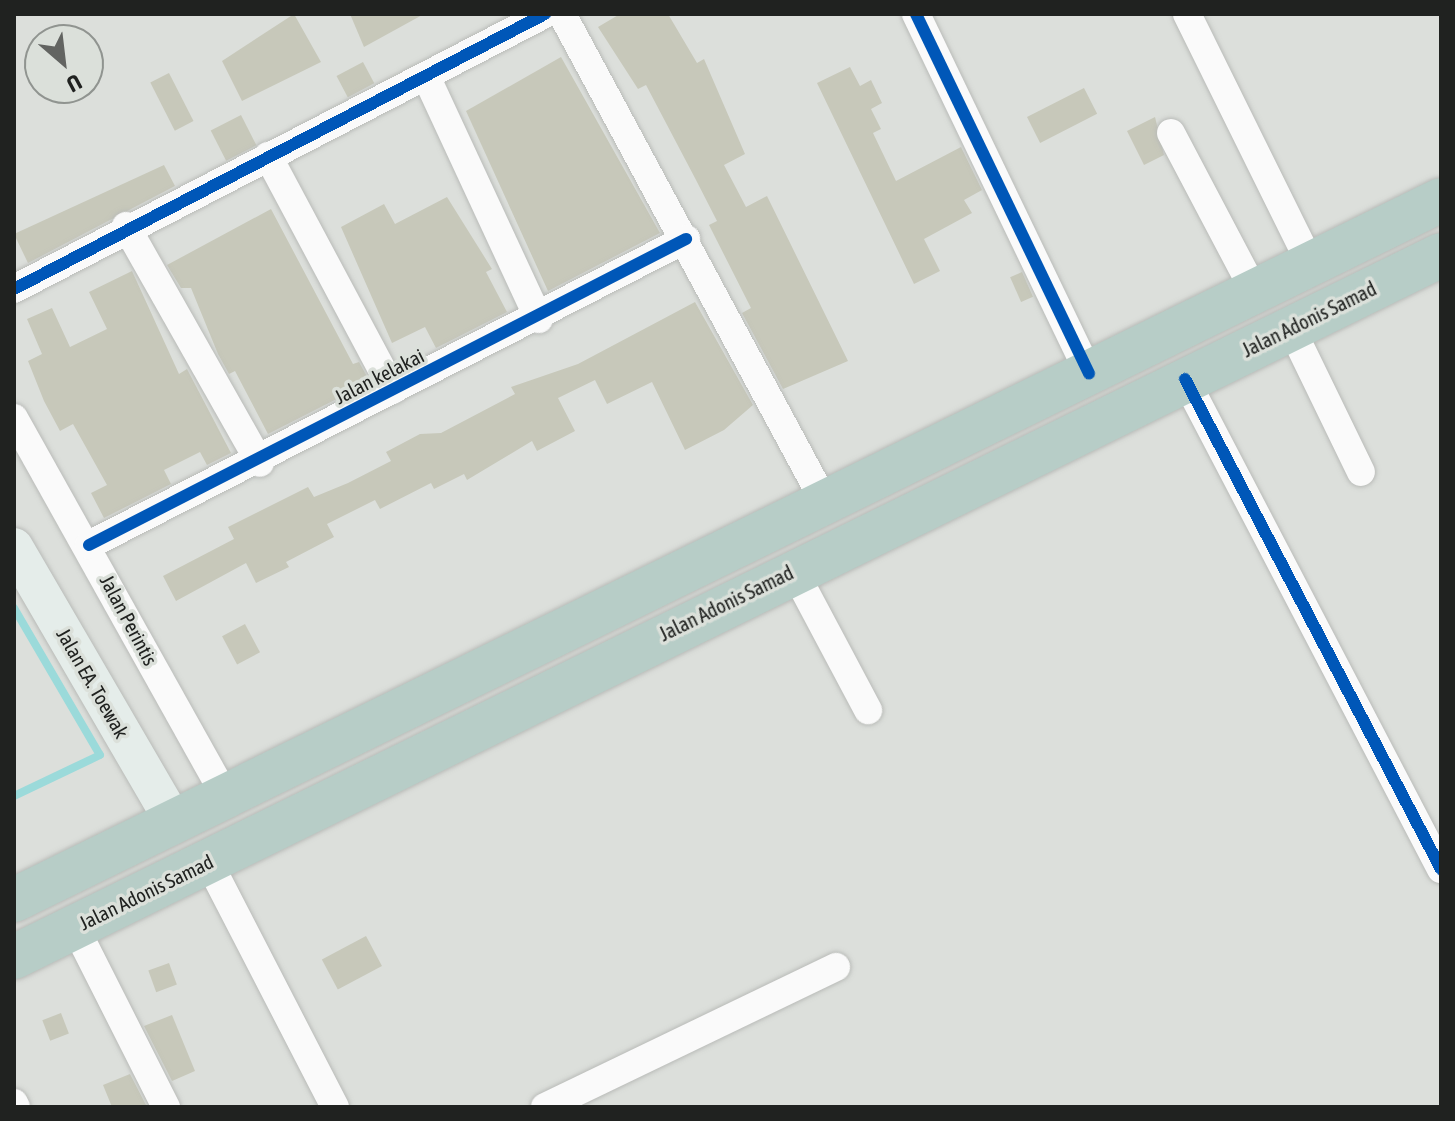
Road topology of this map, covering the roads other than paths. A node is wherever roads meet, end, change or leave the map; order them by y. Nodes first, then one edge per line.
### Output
1 (545, 14) edge
2 (562, 14) edge
3 (916, 14) edge
4 (1187, 14) edge
5 (426, 76) junction
6 (1171, 133) dead end
7 (268, 156) junction
8 (1441, 200) edge
9 (126, 226) junction
10 (686, 239) junction
11 (1441, 255) edge
12 (1311, 265) junction
13 (14, 289) edge
14 (1255, 292) junction
15 (539, 319) junction
16 (1291, 328) junction
17 (1082, 357) junction
18 (1185, 379) junction
19 (393, 390) junction
20 (14, 418) edge
21 (260, 463) junction
22 (1361, 472) dead end
23 (817, 487) junction
24 (89, 545) junction
25 (14, 547) edge
26 (793, 569) junction
27 (868, 710) dead end
28 (224, 793) junction
29 (172, 819) junction
30 (1438, 854) edge
31 (208, 861) junction
32 (14, 900) edge
33 (75, 927) junction
34 (14, 957) edge
35 (836, 967) dead end
36 (166, 1107) edge
37 (335, 1107) edge
38 (545, 1107) edge

1 - 5 street
2 - 10 street
3 - 17 street
4 - 12 street
5 - 7 street
5 - 15 street
6 - 14 street
7 - 9 street
7 - 19 street
8 - 12 highway
9 - 13 street
9 - 21 street
10 - 15 street, Jalan kelakai
10 - 23 street
11 - 16 highway, Jalan Adonis Samad
12 - 14 highway
14 - 17 highway
15 - 19 street, Jalan kelakai
16 - 18 highway, Jalan Adonis Samad
16 - 22 street
17 - 23 highway
18 - 26 highway, Jalan Adonis Samad
18 - 30 street
19 - 21 street, Jalan kelakai
20 - 24 street, Jalan Perintis
21 - 24 street, Jalan kelakai
23 - 28 highway
24 - 28 street, Jalan Perintis
25 - 29 street, Jalan EA. Toewak
26 - 27 street
26 - 31 highway, Jalan Adonis Samad
28 - 29 highway
29 - 32 highway
31 - 33 highway, Jalan Adonis Samad
31 - 37 street
33 - 34 highway, Jalan Adonis Samad
33 - 36 street
35 - 38 street

